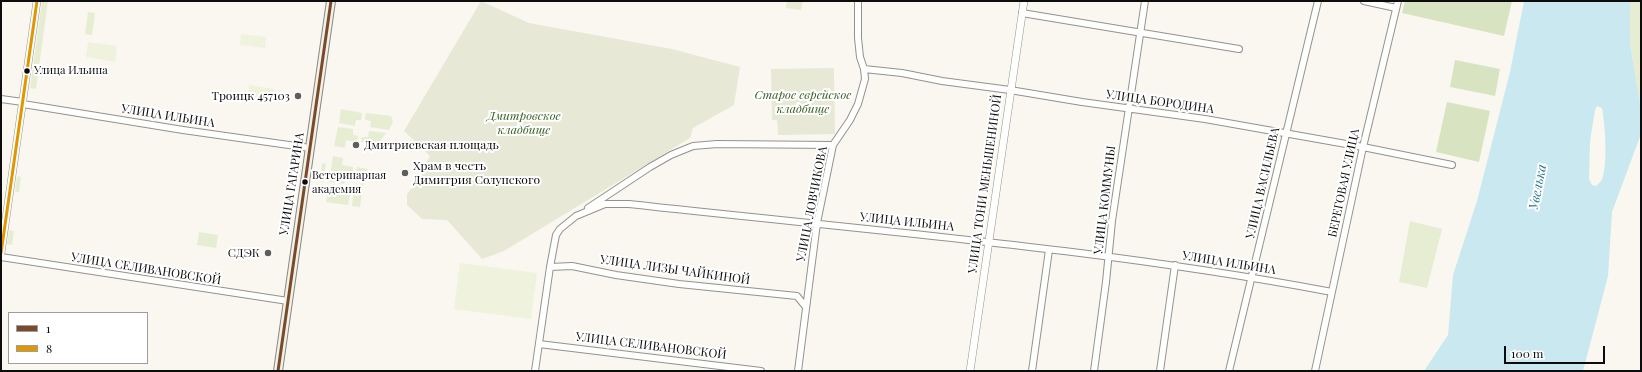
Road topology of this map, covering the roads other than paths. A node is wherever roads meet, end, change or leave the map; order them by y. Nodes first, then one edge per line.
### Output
1 (37, 1) edge
2 (330, 1) edge
3 (858, 1) edge
4 (1024, 1) edge
5 (1145, 1) edge
6 (1318, 1) edge
7 (1364, 1) edge
8 (1398, 1) edge
9 (1396, 8) junction
10 (1022, 13) junction
11 (1141, 32) junction
12 (1239, 49) dead end
13 (864, 69) junction
14 (1010, 90) junction
15 (1, 99) edge
16 (23, 103) junction
17 (1128, 108) junction
18 (1286, 133) junction
19 (833, 145) junction
20 (1363, 147) junction
21 (310, 148) junction
22 (1452, 166) dead end
23 (576, 216) junction
24 (817, 223) junction
25 (987, 243) junction
26 (1049, 250) junction
27 (1, 253) edge
28 (1108, 256) junction
29 (1, 257) edge
30 (1175, 265) junction
31 (550, 267) junction
32 (1252, 277) junction
33 (808, 290) junction
34 (1332, 292) junction
35 (797, 296) junction
36 (288, 301) junction
37 (805, 306) junction
38 (539, 344) junction
39 (278, 371) edge
40 (535, 371) edge
41 (761, 371) edge
42 (798, 371) edge
43 (970, 371) edge
44 (1032, 371) edge
45 (1094, 371) edge
46 (1160, 371) edge
47 (1229, 371) edge
48 (1315, 371) edge

1 - 16 street
2 - 21 main road, УЛИЦА ГАГАРИНА
3 - 13 street, УЛИЦА ЛОВЧИКОВА
4 - 10 street, УЛИЦА ТОНИ МЕНЬШЕНИНОЙ
5 - 11 street, УЛИЦА КОММУНЫ
6 - 18 street, УЛИЦА ВАСИЛЬЕВА
7 - 9 street
8 - 9 street, БЕРЕГОВАЯ УЛИЦА
9 - 20 street, БЕРЕГОВАЯ УЛИЦА
10 - 11 street
10 - 14 street, УЛИЦА ТОНИ МЕНЬШЕНИНОЙ
11 - 12 street
11 - 17 street, УЛИЦА КОММУНЫ
13 - 14 street, УЛИЦА БОРОДИНА
13 - 19 street, УЛИЦА ЛОВЧИКОВА
14 - 17 street, УЛИЦА БОРОДИНА
14 - 25 street, УЛИЦА ТОНИ МЕНЬШЕНИНОЙ
15 - 16 street, УЛИЦА ИЛЬИНА
16 - 21 street, УЛИЦА ИЛЬИНА
16 - 27 street
17 - 18 street, УЛИЦА БОРОДИНА
17 - 28 street, УЛИЦА КОММУНЫ
18 - 20 street, УЛИЦА БОРОДИНА
18 - 32 street, УЛИЦА ВАСИЛЬЕВА
19 - 23 street, УЛИЦА ИЛЬИНА
19 - 24 street, УЛИЦА ЛОВЧИКОВА
20 - 22 street, УЛИЦА БОРОДИНА
20 - 34 street, БЕРЕГОВАЯ УЛИЦА
21 - 36 main road, УЛИЦА ГАГАРИНА
23 - 24 street, УЛИЦА ИЛЬИНА
23 - 31 street, УЛИЦА ИЛЬИНА
24 - 25 street, УЛИЦА ИЛЬИНА
24 - 33 street, УЛИЦА ЛОВЧИКОВА
25 - 26 street, УЛИЦА ИЛЬИНА
25 - 43 street, УЛИЦА ТОНИ МЕНЬШЕНИНОЙ
26 - 28 street, УЛИЦА ИЛЬИНА
26 - 44 street
28 - 30 street, УЛИЦА ИЛЬИНА
28 - 45 street, УЛИЦА КОММУНЫ
29 - 36 street, УЛИЦА СЕЛИВАНОВСКОЙ
30 - 32 street, УЛИЦА ИЛЬИНА
30 - 46 street
31 - 35 street, УЛИЦА ЛИЗЫ ЧАЙКИНОЙ
31 - 38 street
32 - 34 street, УЛИЦА ИЛЬИНА
32 - 47 street, УЛИЦА ВАСИЛЬЕВА
33 - 35 street
33 - 37 street, УЛИЦА ЛОВЧИКОВА
34 - 48 street, БЕРЕГОВАЯ УЛИЦА
35 - 37 street
36 - 39 main road, УЛИЦА ГАГАРИНА
37 - 42 street, УЛИЦА ЛОВЧИКОВА
38 - 40 street
38 - 41 street, УЛИЦА СЕЛИВАНОВСКОЙ

